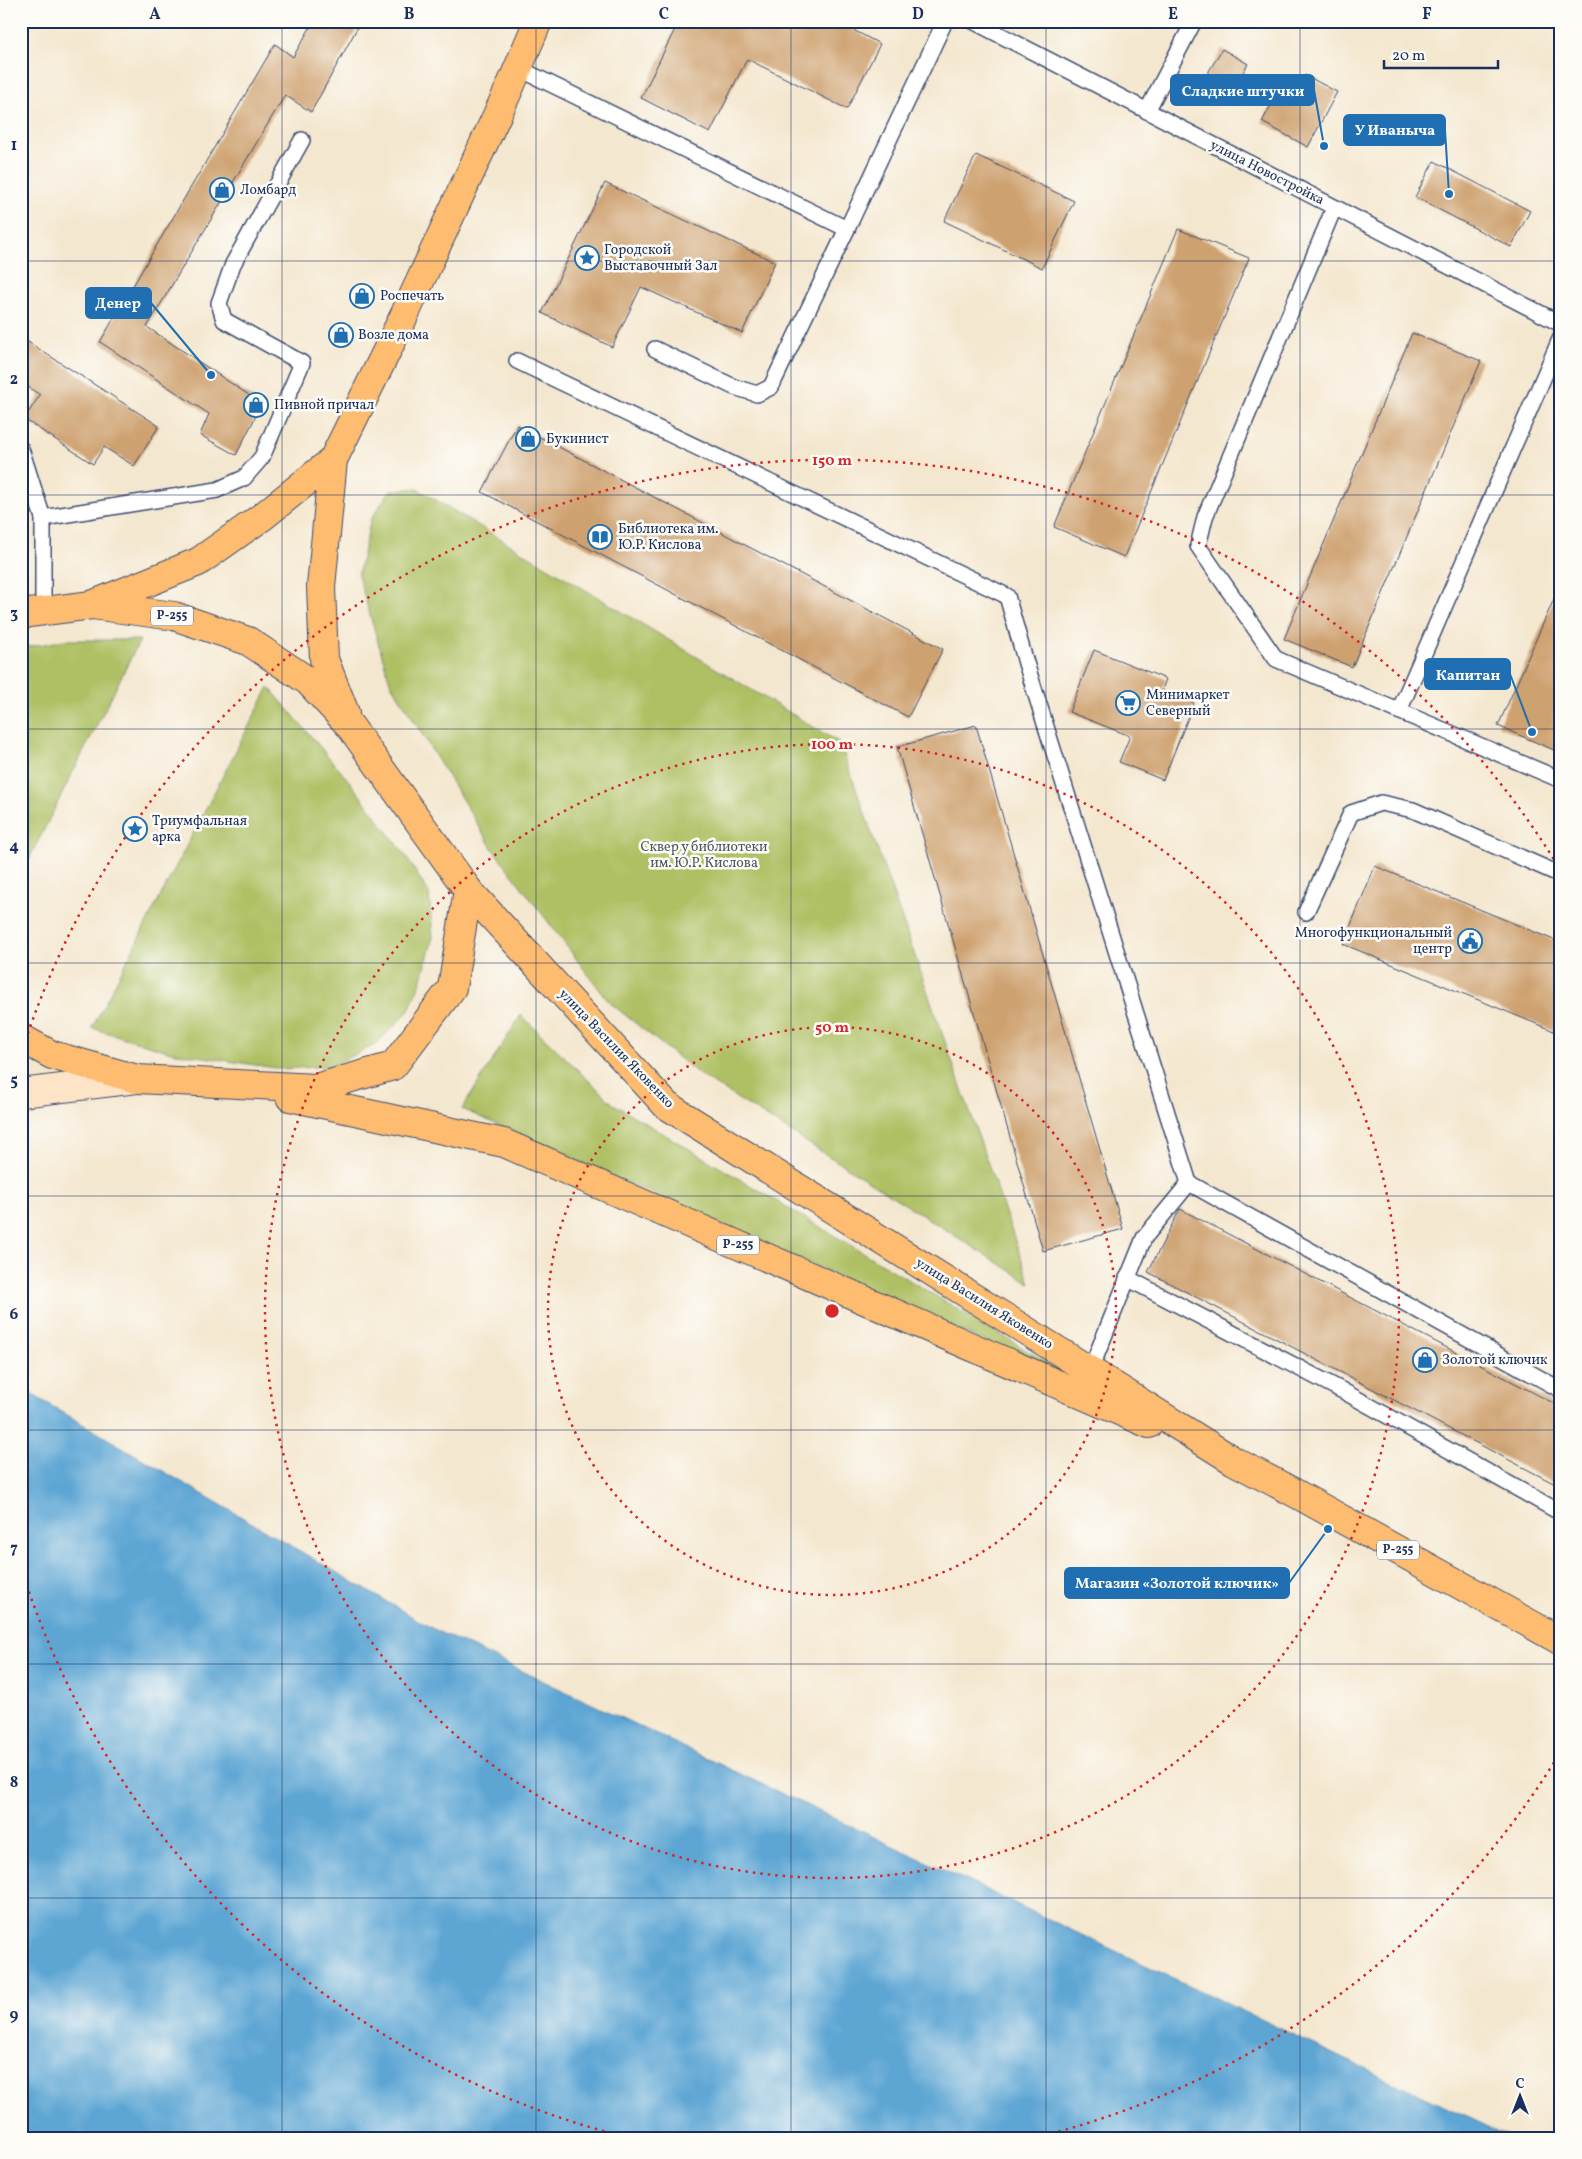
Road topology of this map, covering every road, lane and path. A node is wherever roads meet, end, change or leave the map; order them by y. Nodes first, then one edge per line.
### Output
1 (538, 21) edge
2 (944, 21) edge
3 (973, 21) edge
4 (1194, 21) edge
5 (518, 68) junction
6 (1147, 111) junction
7 (302, 140) dead end
8 (1334, 208) junction
9 (847, 229) junction
10 (1561, 324) edge
11 (1561, 337) edge
12 (655, 349) dead end
13 (517, 361) dead end
14 (21, 449) edge
15 (333, 460) junction
16 (43, 518) junction
17 (92, 605) junction
18 (32, 614) edge
19 (1399, 711) junction
20 (350, 726) junction
21 (1561, 780) edge
22 (1561, 875) edge
23 (468, 890) junction
24 (1306, 912) dead end
25 (21, 1038) edge
26 (137, 1079) junction
27 (225, 1083) junction
28 (21, 1093) edge
29 (1189, 1183) junction
30 (1128, 1278) junction
31 (1090, 1371) junction
32 (1561, 1390) edge
33 (1234, 1461) junction
34 (1561, 1514) edge
35 (1561, 1640) edge

1 - 5 main road
2 - 9 lane
3 - 6 lane, улица Новостройка
4 - 6 lane
5 - 9 lane
5 - 15 main road
6 - 8 lane, улица Новостройка
7 - 16 lane
8 - 10 lane, улица Новостройка
8 - 19 lane
9 - 12 lane
11 - 19 lane
13 - 29 lane
14 - 16 lane
15 - 17 main road
15 - 20 main road
16 - 18 lane
17 - 18 main road, Р-255
17 - 20 main road, Р-255
19 - 21 lane
20 - 23 main road, Р-255
22 - 24 lane
23 - 27 main road, Р-255
23 - 31 main road, улица Василия Яковенко / Р-255
25 - 26 main road, Р-255
26 - 27 main road, Р-255
26 - 28 main road, Р-255
27 - 33 main road, Р-255
29 - 30 lane
29 - 32 lane
30 - 31 lane
30 - 34 lane
31 - 33 main road, улица Василия Яковенко / Р-255
33 - 35 main road, улица Василия Яковенко / Р-255

